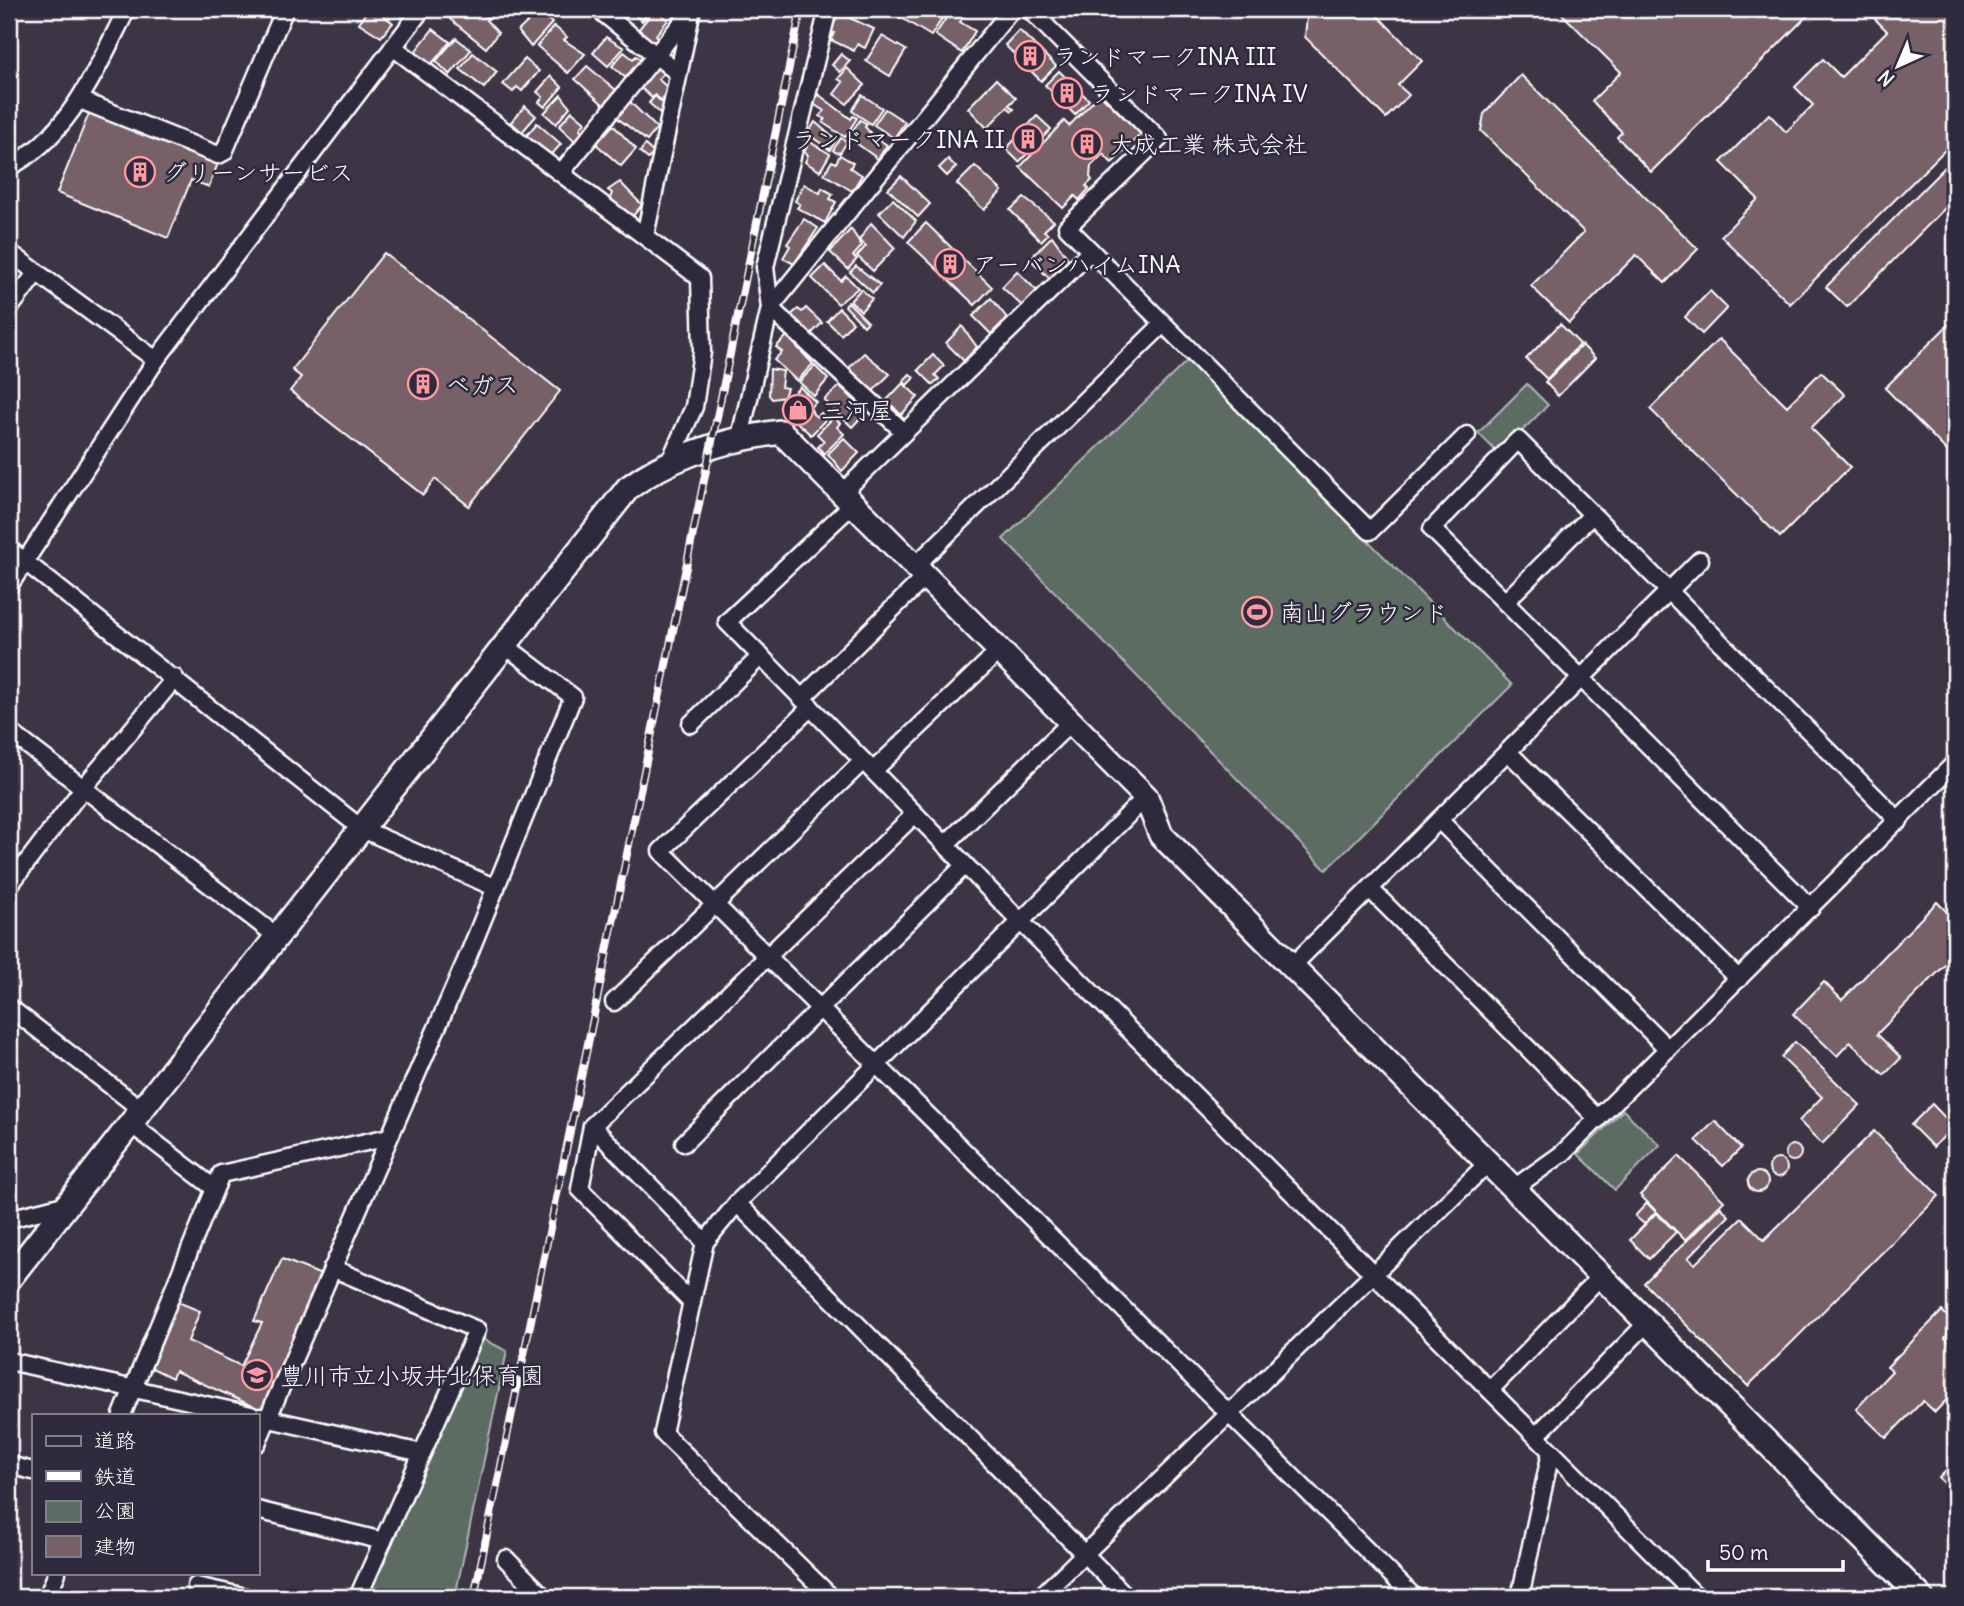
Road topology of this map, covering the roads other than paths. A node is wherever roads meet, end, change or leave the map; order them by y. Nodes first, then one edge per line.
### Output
1 (127, 9) edge
2 (285, 9) edge
3 (422, 9) edge
4 (828, 9) edge
5 (1012, 9) edge
6 (1029, 9) edge
7 (692, 10) edge
8 (608, 12) edge
9 (393, 47) junction
10 (656, 55) junction
11 (678, 74) junction
12 (80, 100) junction
13 (9, 167) edge
14 (561, 173) junction
15 (645, 236) junction
16 (1091, 251) junction
17 (9, 252) edge
18 (37, 272) junction
19 (770, 308) junction
20 (9, 309) edge
21 (1163, 324) junction
22 (156, 360) junction
23 (903, 431) junction
24 (1467, 435) dead end
25 (740, 437) junction
26 (669, 463) junction
27 (848, 499) junction
28 (1592, 515) junction
29 (9, 549) edge
30 (24, 561) junction
31 (1700, 561) dead end
32 (920, 571) junction
33 (9, 586) edge
34 (1669, 592) junction
35 (1505, 602) junction
36 (506, 646) junction
37 (1000, 650) junction
38 (761, 656) junction
39 (175, 678) junction
40 (1582, 678) junction
41 (806, 702) junction
42 (1071, 722) junction
43 (691, 724) dead end
44 (9, 731) edge
45 (1508, 751) junction
46 (1955, 763) edge
47 (868, 766) junction
48 (84, 787) junction
49 (1146, 797) junction
50 (915, 814) junction
51 (1439, 820) junction
52 (1899, 821) junction
53 (362, 829) junction
54 (945, 845) junction
55 (965, 865) junction
56 (9, 886) edge
57 (496, 888) junction
58 (1370, 889) junction
59 (715, 905) junction
60 (1811, 908) junction
61 (1021, 922) junction
62 (279, 938) junction
63 (767, 957) junction
64 (1292, 966) junction
65 (1739, 979) junction
66 (614, 1002) dead end
67 (9, 1007) edge
68 (819, 1010) junction
69 (1668, 1049) junction
70 (875, 1066) junction
71 (137, 1117) junction
72 (1598, 1119) junction
73 (592, 1126) junction
74 (388, 1138) junction
75 (684, 1143) dead end
76 (1489, 1163) junction
77 (214, 1188) junction
78 (1514, 1188) junction
79 (68, 1203) junction
80 (737, 1203) junction
81 (9, 1219) edge
82 (705, 1242) junction
83 (332, 1268) junction
84 (1374, 1274) junction
85 (1601, 1276) junction
86 (9, 1279) edge
87 (692, 1303) junction
88 (1647, 1322) junction
89 (9, 1361) edge
90 (133, 1389) junction
91 (1490, 1390) junction
92 (122, 1414) edge
93 (246, 1414) edge
94 (1230, 1414) junction
95 (262, 1418) edge
96 (1536, 1436) junction
97 (1551, 1451) junction
98 (422, 1453) junction
99 (9, 1465) edge
100 (32, 1471) edge
101 (259, 1510) edge
102 (383, 1541) junction
103 (1084, 1555) junction
104 (506, 1559) dead end
105 (57, 1574) edge
106 (196, 1585) edge
107 (47, 1597) edge
108 (246, 1597) edge
109 (358, 1597) edge
110 (544, 1597) edge
111 (831, 1597) edge
112 (1040, 1597) edge
113 (1127, 1597) edge
114 (1414, 1597) edge
115 (1520, 1597) edge
116 (1697, 1597) edge
117 (1921, 1597) edge

1 - 12 street
2 - 12 street
3 - 9 street
4 - 19 street
5 - 19 street
6 - 16 street
7 - 10 street
7 - 11 street
8 - 10 street
9 - 14 street
9 - 22 street
10 - 11 street
10 - 14 street
11 - 15 street
12 - 13 street
14 - 15 street
15 - 26 street
16 - 21 street
16 - 23 street
17 - 18 street
18 - 20 street
18 - 22 street
19 - 23 street
19 - 25 street
21 - 24 street
21 - 32 street
22 - 30 street
23 - 27 street
25 - 26 street
25 - 27 street
26 - 36 street
27 - 32 street
27 - 38 street
28 - 34 street
28 - 35 street
28 - 35 street
29 - 30 street
30 - 33 street
30 - 39 street
31 - 34 street
32 - 37 street
32 - 41 street
34 - 40 street
34 - 52 street
35 - 40 street
36 - 53 street
36 - 57 street
37 - 42 street
37 - 47 street
38 - 41 street
38 - 43 street
39 - 48 street
39 - 53 street
40 - 45 street
40 - 60 street
41 - 47 street
41 - 59 street
42 - 49 street
42 - 54 street
44 - 48 street
45 - 51 street
45 - 65 street
46 - 52 street
47 - 50 street
47 - 59 street
48 - 56 street
48 - 62 street
49 - 61 street
49 - 64 street
50 - 54 street
50 - 63 street
51 - 58 street
51 - 69 street
52 - 60 street
53 - 57 street
53 - 62 street
54 - 55 street
55 - 61 street
55 - 68 street
57 - 74 street
58 - 64 street
58 - 72 street
59 - 63 street
59 - 66 street
60 - 65 street
61 - 70 street
61 - 84 street
62 - 71 street
63 - 68 street
63 - 73 street
64 - 76 street
65 - 69 street
67 - 71 street
68 - 70 street
68 - 75 street
69 - 72 street
70 - 80 street
70 - 94 street
71 - 77 street
71 - 79 street
72 - 78 street
73 - 82 street
73 - 87 street
74 - 77 street
74 - 83 street
76 - 78 street
76 - 84 street
77 - 90 street
78 - 85 street
79 - 81 street
79 - 86 street
80 - 82 street
80 - 103 street
82 - 87 street
83 - 95 street
83 - 98 street
84 - 91 street
84 - 94 street
85 - 88 street
85 - 91 street
87 - 111 street
88 - 96 street
88 - 117 street
89 - 90 street
90 - 92 street
90 - 93 street
91 - 96 street
94 - 103 street
94 - 114 street
95 - 98 street
96 - 97 street
97 - 115 street
97 - 116 street
98 - 102 street
99 - 100 street
101 - 102 street
102 - 109 street
103 - 112 street
103 - 113 street
104 - 110 street
105 - 107 street
106 - 108 street

